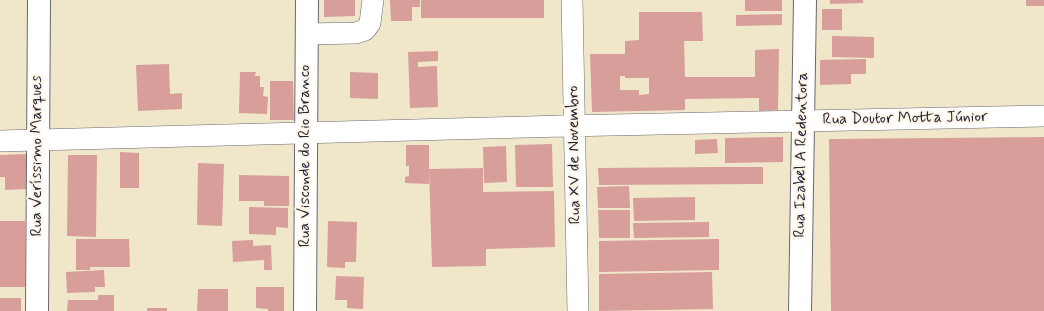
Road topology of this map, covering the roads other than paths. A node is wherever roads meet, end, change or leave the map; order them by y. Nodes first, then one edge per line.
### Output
1 (39, 0) edge
2 (307, 0) edge
3 (373, 0) edge
4 (572, 0) edge
5 (805, 0) edge
6 (307, 34) junction
7 (1044, 116) edge
8 (803, 121) junction
9 (575, 126) junction
10 (306, 133) junction
11 (38, 140) junction
12 (0, 141) edge
13 (37, 311) edge
14 (305, 311) edge
15 (578, 311) edge
16 (800, 311) edge

1 - 11 main road, Rua Veríssimo Marques
2 - 6 main road, Rua Visconde do Rio Branco
3 - 6 street
4 - 9 street, Rua XV de Novembro
5 - 8 main road, Rua Izabel A Redentora
6 - 10 main road, Rua Visconde do Rio Branco
7 - 8 street, Rua Doutor Motta Júnior
8 - 9 street, Rua Doutor Motta Júnior
8 - 16 main road, Rua Izabel A Redentora
9 - 10 street, Rua Doutor Motta Júnior
9 - 15 street, Rua XV de Novembro
10 - 11 street, Rua Doutor Motta Júnior
10 - 14 main road, Rua Visconde do Rio Branco
11 - 12 street, Rua Doutor Motta Júnior
11 - 13 main road, Rua Veríssimo Marques

